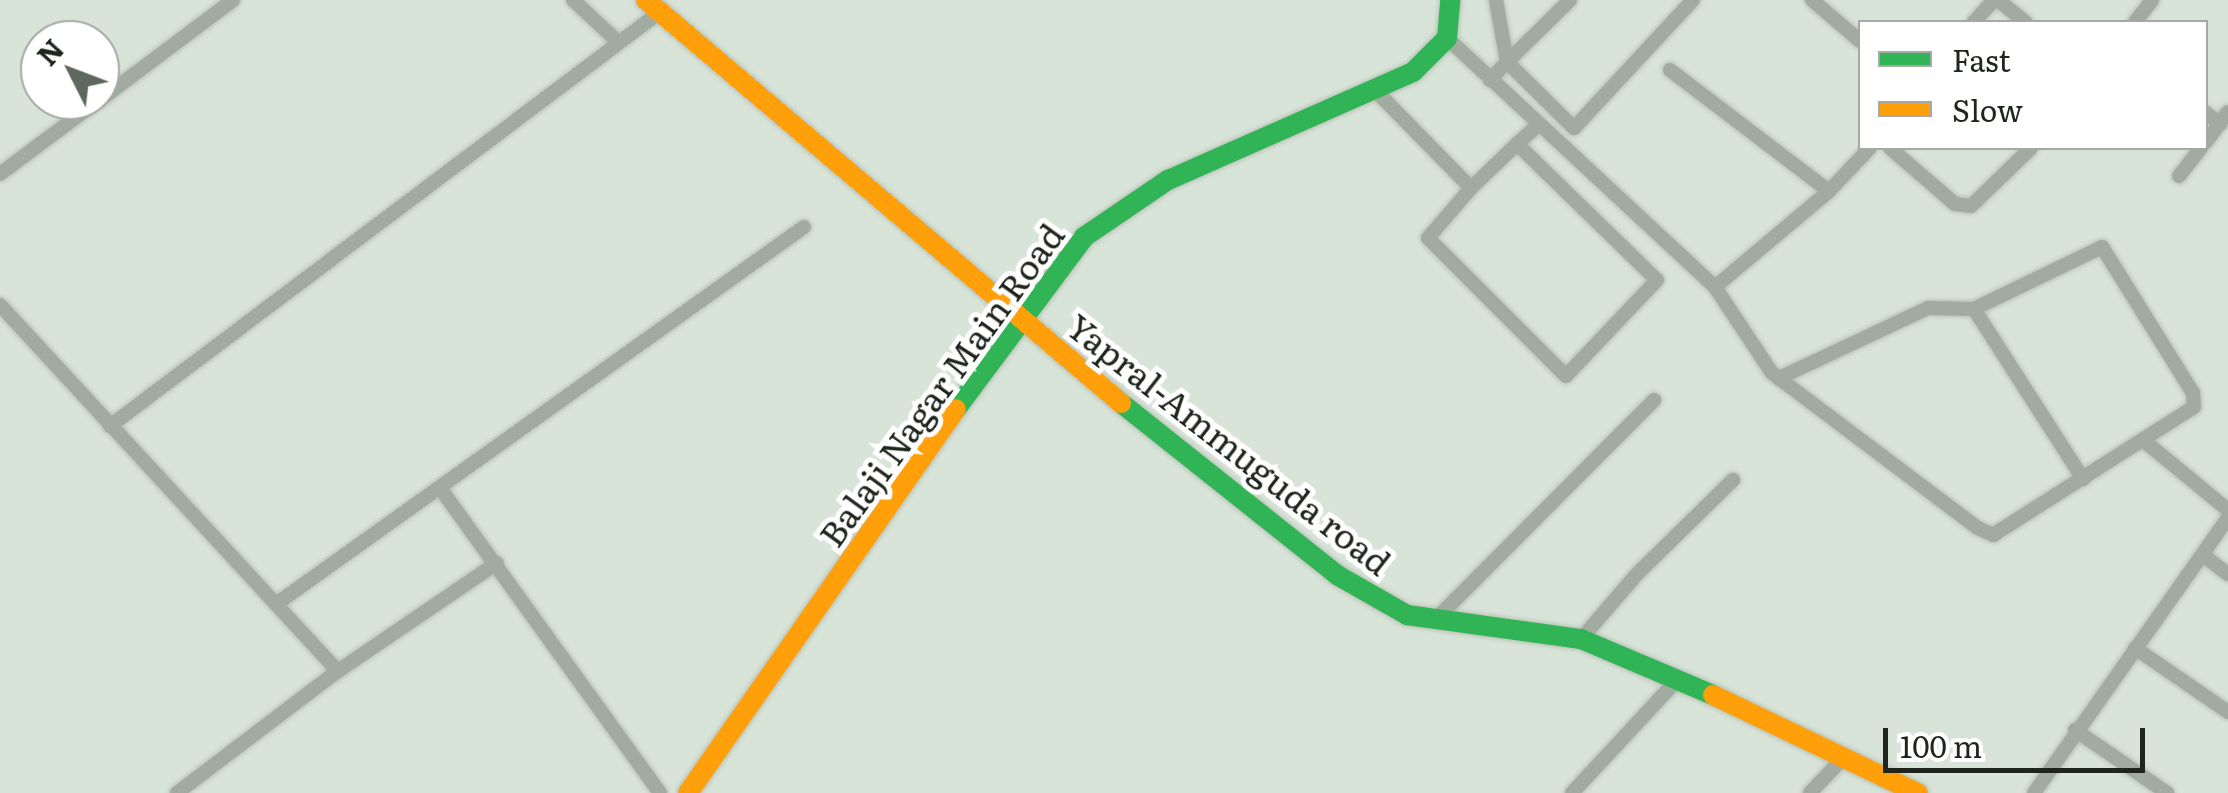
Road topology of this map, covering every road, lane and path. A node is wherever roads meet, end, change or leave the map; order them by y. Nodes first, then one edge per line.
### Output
1 (233, 0) edge
2 (573, 0) edge
3 (1450, 0) edge
4 (1496, 0) edge
5 (1570, 0) edge
6 (1693, 0) edge
7 (1812, 0) edge
8 (1996, 0) edge
9 (2152, 0) edge
10 (653, 6) edge
11 (1976, 20) edge
12 (2022, 20) edge
13 (2137, 20) edge
14 (1447, 38) junction
15 (1858, 39) edge
16 (617, 42) dead end
17 (1507, 62) junction
18 (1670, 70) dead end
19 (1490, 80) junction
20 (120, 85) edge
21 (1375, 90) junction
22 (2224, 118) edge
23 (73, 120) edge
24 (1536, 127) junction
25 (2208, 139) edge
26 (1517, 144) junction
27 (1868, 150) edge
28 (1892, 150) edge
29 (2029, 150) edge
30 (2199, 150) edge
31 (0, 174) edge
32 (2179, 176) dead end
33 (1471, 188) junction
34 (1829, 191) junction
35 (804, 227) dead end
36 (1715, 287) junction
37 (0, 304) edge
38 (1974, 308) junction
39 (1018, 320) junction
40 (1779, 378) junction
41 (1654, 400) dead end
42 (110, 426) junction
43 (2143, 440) junction
44 (2084, 479) junction
45 (1733, 480) dead end
46 (440, 488) junction
47 (2228, 510) edge
48 (2228, 518) edge
49 (2204, 556) junction
50 (498, 563) junction
51 (2228, 574) edge
52 (279, 602) junction
53 (1433, 622) junction
54 (1582, 639) junction
55 (2135, 648) junction
56 (338, 671) junction
57 (1679, 678) junction
58 (2228, 712) edge
59 (2075, 730) junction
60 (1845, 756) junction
61 (178, 793) edge
62 (660, 793) edge
63 (688, 793) edge
64 (1572, 793) edge
65 (1810, 793) edge
66 (1918, 793) edge
67 (2034, 793) edge
68 (2168, 793) edge

1 - 20 street
2 - 16 street
3 - 14 main road
4 - 17 street
5 - 17 street
6 - 17 street
7 - 15 street
8 - 11 street
8 - 12 street
9 - 13 street
10 - 39 main road, Yapral-Ammuguda road
10 - 42 street
14 - 19 street
14 - 21 main road, Balaji Nagar Main Road
17 - 19 street
18 - 34 street
19 - 24 street
21 - 33 street
21 - 39 main road, Balaji Nagar Main Road
22 - 25 street
23 - 31 street
24 - 26 street
24 - 36 street
26 - 33 street
26 - 33 street
27 - 34 street
28 - 29 street
30 - 32 street
34 - 36 street
35 - 46 street
36 - 40 street
37 - 42 street
38 - 40 street
38 - 43 street
38 - 44 street
39 - 53 main road, Yapral-Ammuguda road
39 - 63 main road, Balaji Nagar Main Road
40 - 44 street
41 - 53 street
42 - 52 street
43 - 44 street
43 - 47 street
45 - 54 street
46 - 50 street
46 - 52 street
48 - 49 street
49 - 51 street
49 - 55 street
50 - 56 street
50 - 62 street
52 - 56 street
53 - 54 main road, Yapral-Ammuguda road
54 - 57 main road, Yapral-Ammuguda road
55 - 58 street
55 - 59 street
56 - 61 street
57 - 60 main road, Yapral-Ammuguda road
57 - 64 street
59 - 67 street
59 - 68 street
60 - 65 street
60 - 66 main road, Yapral-Ammuguda road

